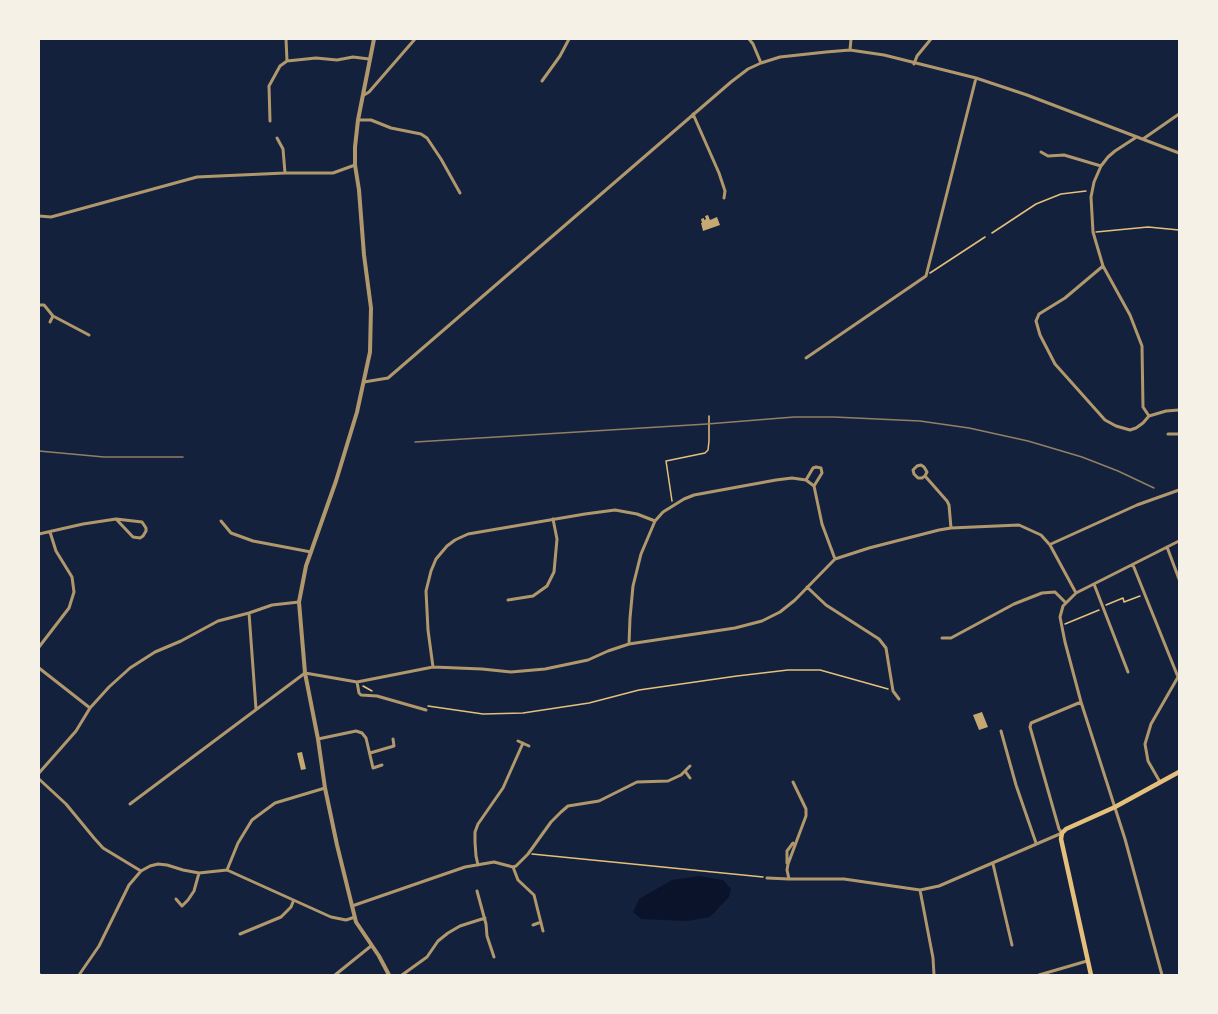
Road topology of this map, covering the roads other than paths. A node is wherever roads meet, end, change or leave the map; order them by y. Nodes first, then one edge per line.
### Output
1 (286, 39) edge
2 (374, 39) edge
3 (415, 39) edge
4 (569, 39) edge
5 (749, 39) edge
6 (851, 39) edge
7 (931, 39) edge
8 (850, 51) junction
9 (369, 59) junction
10 (287, 61) junction
11 (761, 63) junction
12 (914, 64) junction
13 (976, 78) junction
14 (542, 81) dead end
15 (364, 95) junction
16 (693, 114) junction
17 (1179, 114) edge
18 (358, 120) junction
19 (270, 121) dead end
20 (1135, 137) junction
21 (277, 138) dead end
22 (1143, 139) junction
23 (1041, 152) dead end
24 (1179, 153) edge
25 (355, 165) junction
26 (1101, 166) junction
27 (285, 172) junction
28 (460, 194) dead end
29 (724, 198) dead end
30 (39, 216) edge
31 (1103, 266) junction
32 (39, 305) edge
33 (53, 316) junction
34 (50, 322) dead end
35 (89, 335) dead end
36 (806, 358) dead end
37 (364, 382) junction
38 (1179, 410) edge
39 (1149, 416) junction
40 (1168, 434) dead end
41 (1179, 434) edge
42 (925, 476) junction
43 (806, 480) junction
44 (814, 486) junction
45 (1179, 490) edge
46 (116, 519) junction
47 (553, 519) junction
48 (655, 520) junction
49 (221, 521) dead end
50 (951, 528) junction
51 (50, 532) junction
52 (39, 534) edge
53 (1179, 541) edge
54 (1050, 545) junction
55 (1167, 547) junction
56 (311, 552) junction
57 (835, 560) junction
58 (1133, 565) junction
59 (1179, 579) edge
60 (1094, 584) junction
61 (807, 587) junction
62 (1076, 593) junction
63 (508, 600) dead end
64 (299, 602) junction
65 (1065, 602) junction
66 (249, 613) junction
67 (942, 638) dead end
68 (629, 644) junction
69 (39, 647) edge
70 (433, 667) junction
71 (39, 668) edge
72 (1128, 672) dead end
73 (305, 674) junction
74 (1178, 677) edge
75 (357, 682) junction
76 (898, 699) dead end
77 (1081, 702) junction
78 (90, 708) junction
79 (256, 709) junction
80 (426, 710) dead end
81 (1001, 731) dead end
82 (318, 739) junction
83 (393, 739) dead end
84 (518, 741) dead end
85 (523, 743) junction
86 (529, 746) dead end
87 (370, 753) junction
88 (382, 765) dead end
89 (690, 766) dead end
90 (685, 771) junction
91 (1179, 772) edge
92 (39, 773) edge
93 (690, 778) dead end
94 (39, 779) edge
95 (793, 782) dead end
96 (1160, 782) junction
97 (325, 788) junction
98 (130, 804) dead end
99 (1115, 807) junction
100 (1062, 833) junction
101 (1036, 843) junction
102 (993, 864) junction
103 (478, 865) junction
104 (513, 867) junction
105 (227, 870) junction
106 (141, 871) junction
107 (199, 873) junction
108 (767, 878) road end
109 (789, 879) junction
110 (920, 890) junction
111 (477, 891) dead end
112 (176, 899) dead end
113 (293, 901) junction
114 (182, 906) junction
115 (352, 906) junction
116 (176, 911) dead end
117 (355, 917) junction
118 (485, 918) junction
119 (541, 922) junction
120 (533, 925) dead end
121 (543, 931) dead end
122 (240, 934) dead end
123 (1012, 945) dead end
124 (371, 946) junction
125 (494, 957) dead end
126 (1087, 961) junction
127 (79, 975) edge
128 (335, 975) edge
129 (389, 975) edge
130 (402, 975) edge
131 (934, 975) edge
132 (1039, 975) edge
133 (1091, 975) edge
134 (1162, 975) edge

1 - 10 street
2 - 9 street
3 - 15 street
4 - 14 street
5 - 11 street
6 - 8 street
7 - 12 street
8 - 11 street
8 - 12 street
9 - 10 street
9 - 15 street
10 - 19 street
11 - 16 street
12 - 13 street
13 - 20 street
13 - 36 street
15 - 18 street
16 - 29 street
16 - 37 street
17 - 22 street
18 - 25 street
18 - 28 street
20 - 22 street
20 - 26 street
21 - 27 street
22 - 24 street
23 - 26 street
25 - 27 street
25 - 37 street
26 - 31 street
27 - 30 street
31 - 39 street
31 - 39 street
32 - 33 street
33 - 34 street
33 - 35 street
37 - 56 street
38 - 39 street
40 - 41 street
42 - 42 street
42 - 50 street
43 - 44 street
43 - 44 street
43 - 48 street
44 - 57 street
45 - 54 street
46 - 46 street
46 - 51 street
47 - 48 street
47 - 63 street
47 - 70 street
48 - 68 street
49 - 56 street
50 - 54 street
50 - 57 street
51 - 52 street
51 - 69 street
53 - 55 street
54 - 62 street
55 - 58 street
55 - 59 street
56 - 64 street
57 - 61 street
58 - 60 street
58 - 74 street
60 - 62 street
60 - 72 street
61 - 68 street
61 - 76 street
62 - 65 street
64 - 66 street
64 - 73 street
65 - 67 street
65 - 77 street
66 - 78 street
66 - 79 street
68 - 70 street
70 - 75 street
71 - 78 street
73 - 75 street
73 - 79 street
73 - 82 street
74 - 96 street
75 - 80 street
77 - 99 street
77 - 100 street
78 - 92 street
79 - 98 street
81 - 101 street
82 - 87 street
82 - 97 street
83 - 87 street
84 - 85 street
85 - 86 street
85 - 103 street
87 - 88 street
89 - 90 street
90 - 93 street
90 - 104 street
91 - 96 main road
94 - 106 street
95 - 109 street
96 - 99 main road
97 - 105 street
97 - 115 street
99 - 100 main road
99 - 134 street
100 - 101 street
100 - 126 main road
101 - 102 street
102 - 110 street
102 - 123 street
103 - 104 street
103 - 115 street
104 - 119 street
105 - 107 street
105 - 113 street
106 - 107 street
106 - 127 street
107 - 114 street
108 - 109 street
109 - 110 street
110 - 131 street
111 - 118 street
112 - 114 street
113 - 117 street
113 - 122 street
114 - 116 street
115 - 117 street
117 - 124 street
118 - 125 street
118 - 130 street
119 - 120 street
119 - 121 street
124 - 128 street
124 - 129 street
126 - 132 street
126 - 133 main road

